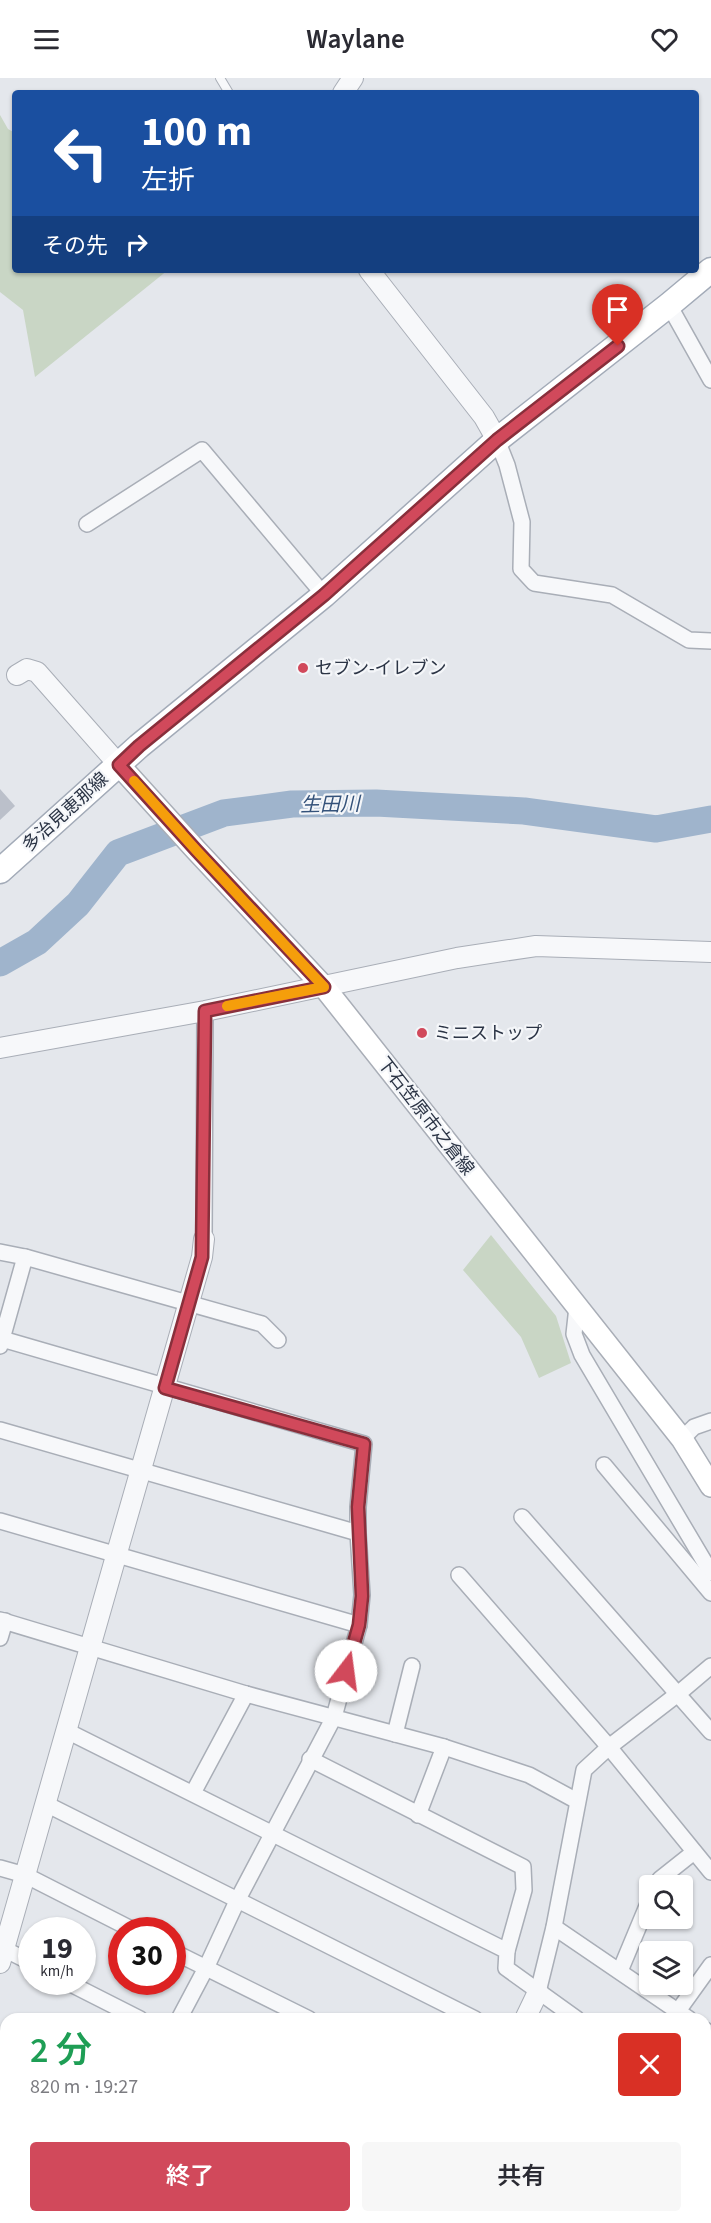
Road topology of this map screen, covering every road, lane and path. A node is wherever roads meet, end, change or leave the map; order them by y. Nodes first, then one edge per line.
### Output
1 (711, 270) edge
2 (371, 273) edge
3 (669, 305) junction
4 (711, 380) edge
5 (497, 440) junction
6 (87, 524) dead end
7 (324, 595) junction
8 (711, 641) edge
9 (17, 675) dead end
10 (119, 765) junction
11 (0, 871) edge
12 (711, 952) edge
13 (324, 987) junction
14 (205, 1011) junction
15 (0, 1048) edge
16 (204, 1239) joint
17 (0, 1252) edge
18 (25, 1257) junction
19 (189, 1304) junction
20 (577, 1307) junction
21 (278, 1340) dead end
22 (1, 1342) edge
23 (165, 1388) junction
24 (711, 1420) edge
25 (0, 1430) edge
26 (682, 1439) junction
27 (604, 1465) dead end
28 (140, 1470) junction
29 (711, 1486) edge
30 (522, 1517) dead end
31 (0, 1521) edge
32 (358, 1533) junction
33 (115, 1554) junction
34 (711, 1573) edge
35 (459, 1575) dead end
36 (711, 1593) edge
37 (2, 1620) edge
38 (359, 1625) junction
39 (0, 1638) edge
40 (91, 1647) junction
41 (412, 1666) dead end
42 (711, 1666) edge
43 (679, 1693) junction
44 (246, 1694) junction
45 (334, 1717) junction
46 (67, 1731) junction
47 (711, 1731) edge
48 (395, 1734) junction
49 (444, 1747) junction
50 (609, 1747) junction
51 (310, 1759) junction
52 (193, 1793) junction
53 (577, 1801) junction
54 (46, 1804) junction
55 (418, 1815) junction
56 (272, 1834) junction
57 (694, 1852) junction
58 (0, 1868) edge
59 (711, 1872) edge
60 (26, 1875) junction
61 (665, 1875) edge
62 (237, 1899) junction
63 (108, 1917) edge
64 (639, 1925) edge
65 (554, 1927) junction
66 (507, 1951) junction
67 (2, 1956) edge
68 (186, 1958) edge
69 (18, 1960) edge
70 (711, 1965) edge
71 (206, 1968) junction
72 (620, 1971) junction
73 (538, 1992) junction
74 (93, 1995) edge
75 (128, 2013) edge
76 (182, 2013) edge
77 (297, 2013) edge
78 (463, 2013) edge
79 (528, 2013) edge
80 (568, 2013) edge
81 (681, 2013) edge
82 (685, 2013) edge

1 - 3 main road, 多治見恵那線
2 - 5 street
3 - 4 street
3 - 5 main road, 多治見恵那線
5 - 7 main road, 多治見恵那線
5 - 8 street
6 - 7 street
7 - 10 main road, 多治見恵那線
9 - 10 street
10 - 11 main road, 多治見恵那線
10 - 13 main road, 下石笠原市之倉線
12 - 13 street
13 - 14 street
13 - 20 main road, 下石笠原市之倉線
14 - 15 street
14 - 16 street
16 - 19 street
17 - 18 street
18 - 19 street
18 - 22 street
19 - 21 street
19 - 23 street
20 - 26 main road, 下石笠原市之倉線
20 - 34 street
22 - 23 street
23 - 28 street
23 - 32 street
24 - 26 street
25 - 28 street
26 - 29 main road, 下石笠原市之倉線
27 - 36 street
28 - 32 street
28 - 33 street
30 - 43 street
31 - 33 street
32 - 38 street
33 - 38 street
33 - 40 street
35 - 50 street
37 - 39 street
37 - 40 street
38 - 45 street
40 - 44 street
40 - 46 street
41 - 48 street
42 - 43 street
43 - 47 street
43 - 50 street
44 - 45 street
44 - 52 street
45 - 48 street
45 - 51 street
46 - 52 street
46 - 54 street
48 - 49 street
49 - 53 street
49 - 55 street
50 - 53 street
50 - 57 street
51 - 55 street
51 - 56 street
52 - 56 street
53 - 65 street
54 - 60 street
54 - 62 street
55 - 66 street
56 - 62 street
56 - 66 street
57 - 59 street
57 - 61 street
58 - 60 street
60 - 63 street
60 - 67 street
62 - 71 street
62 - 78 street
64 - 72 street
65 - 72 street
65 - 73 street
66 - 73 street
67 - 69 street
68 - 71 street
70 - 82 street
71 - 76 street
71 - 77 street
72 - 81 street
73 - 79 street
73 - 80 street
74 - 75 street

